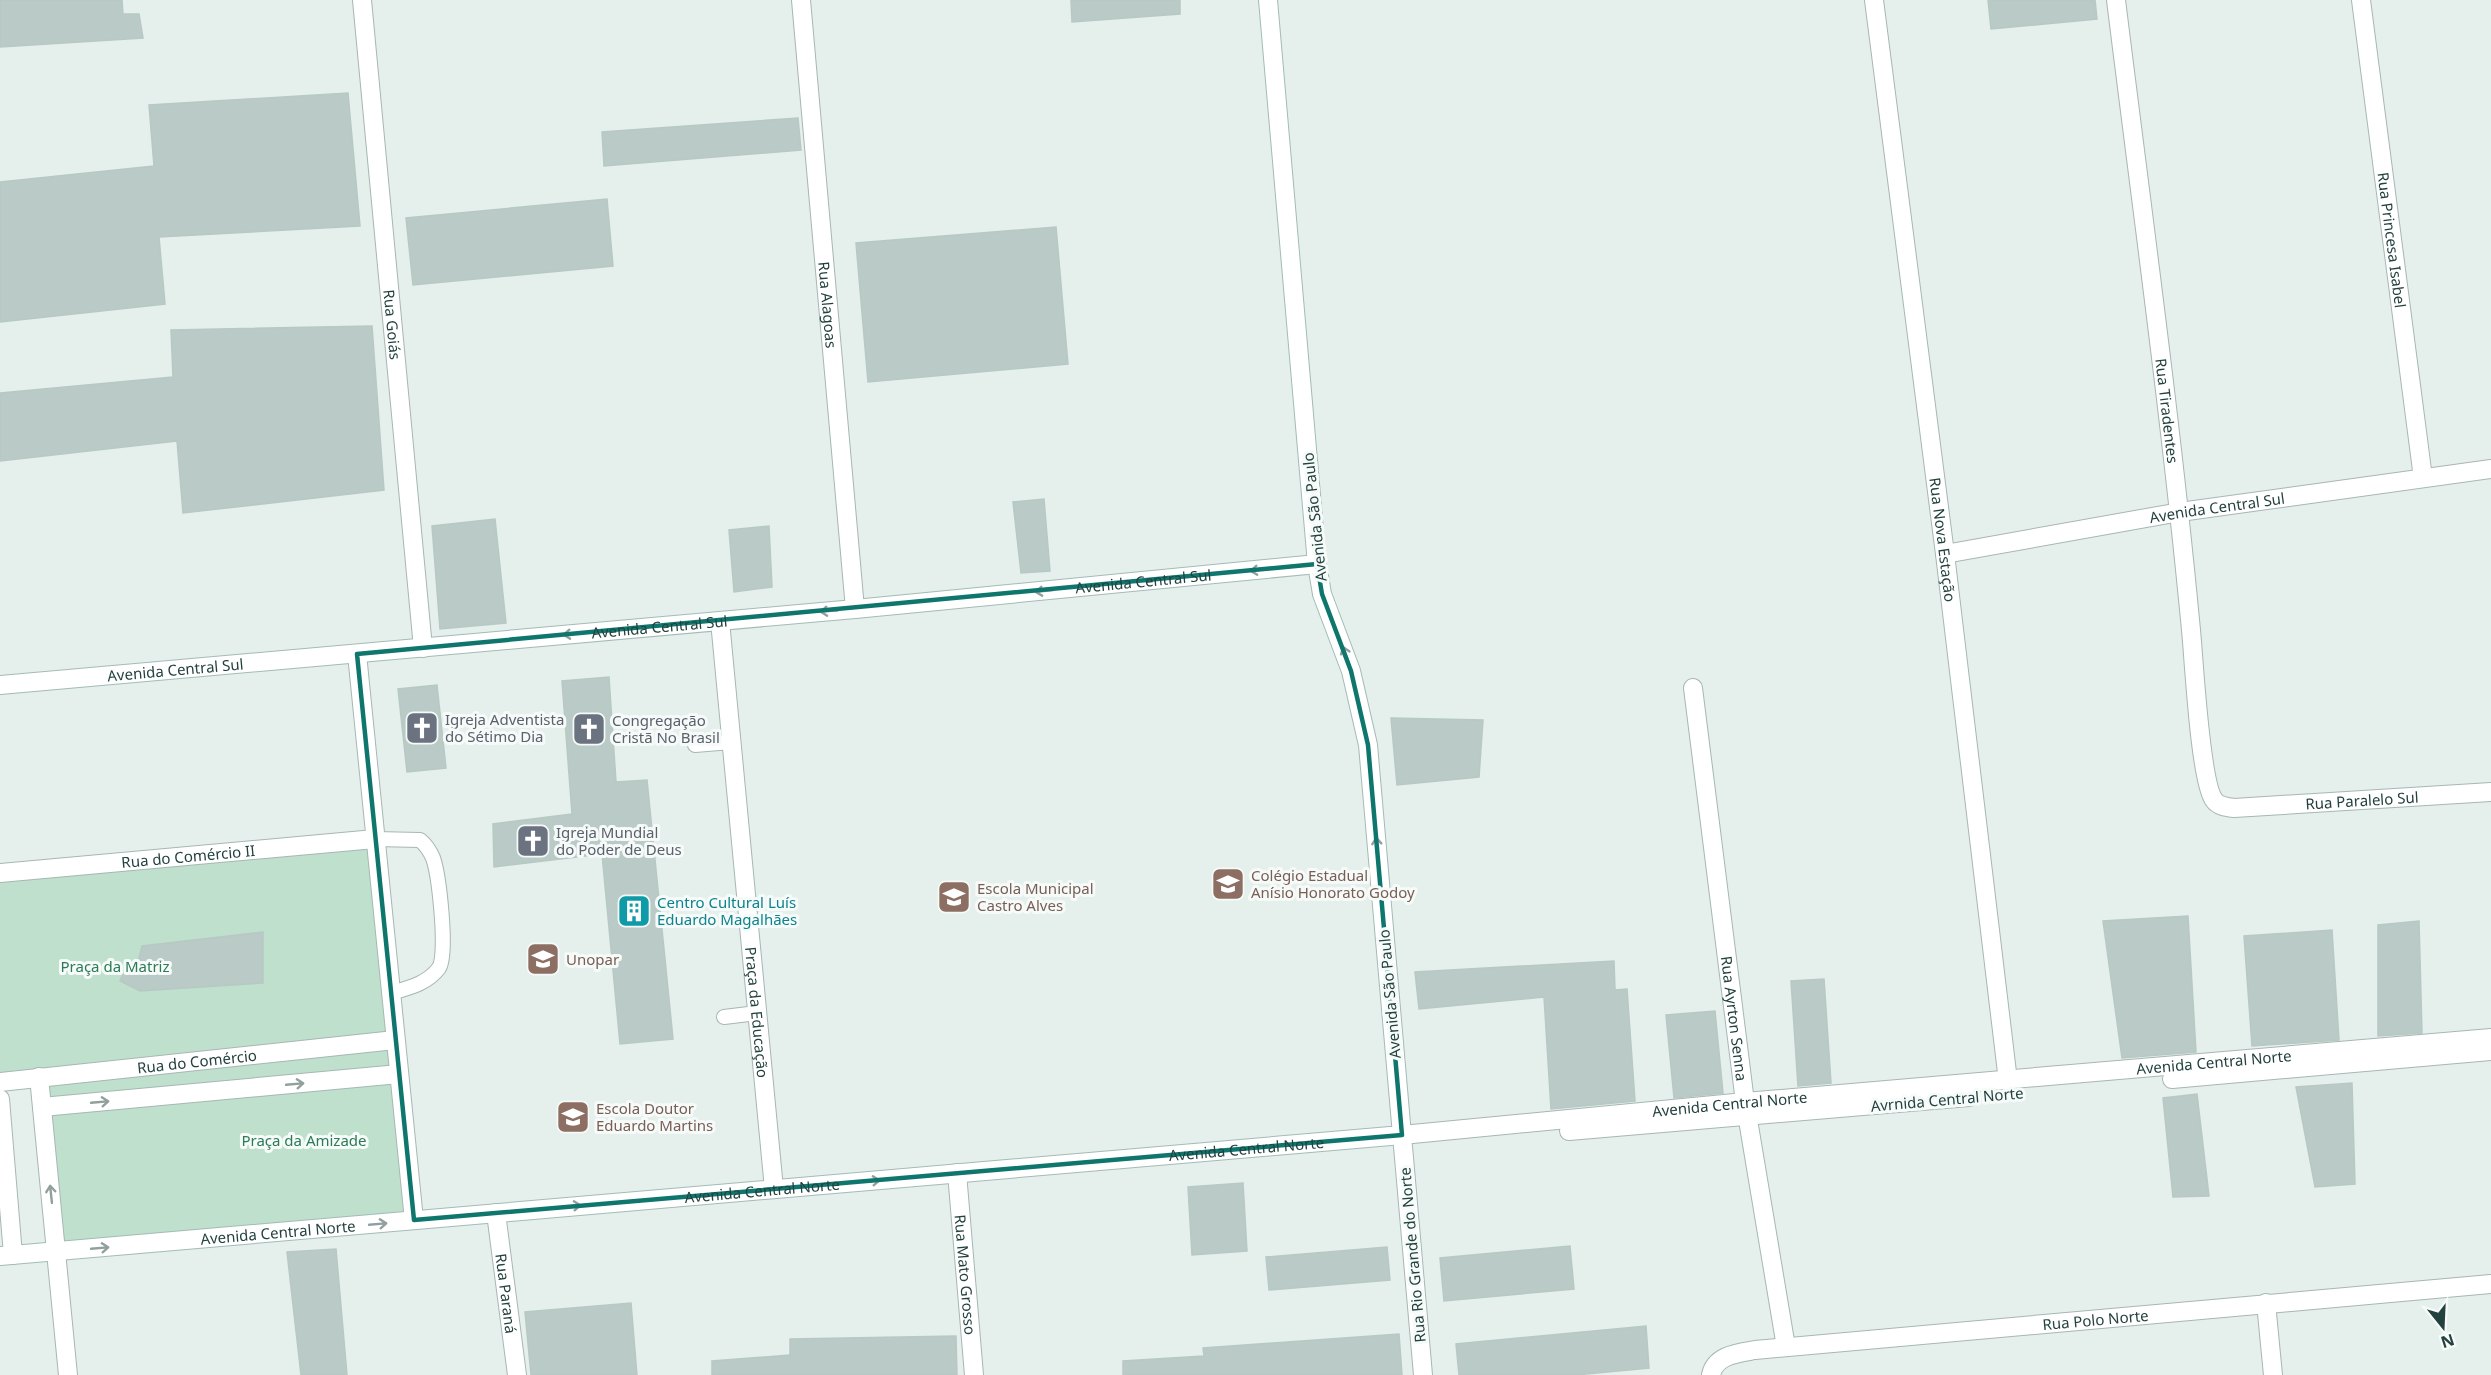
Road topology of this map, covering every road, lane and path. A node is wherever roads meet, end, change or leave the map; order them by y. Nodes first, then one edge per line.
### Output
1 (362, 0) edge
2 (801, 0) edge
3 (1268, 0) edge
4 (1874, 0) edge
5 (2116, 0) edge
6 (2361, 0) edge
7 (2491, 469) edge
8 (2423, 478) junction
9 (2180, 512) junction
10 (1945, 554) junction
11 (1317, 564) junction
12 (855, 609) junction
13 (720, 621) junction
14 (423, 648) junction
15 (357, 654) junction
16 (0, 685) edge
17 (1693, 688) dead end
18 (731, 742) junction
19 (695, 745) dead end
20 (2491, 792) edge
21 (2234, 808) joint
22 (375, 839) junction
23 (0, 873) edge
24 (391, 993) junction
25 (757, 1013) junction
26 (724, 1017) dead end
27 (2491, 1038) edge
28 (395, 1040) junction
29 (2491, 1051) edge
30 (399, 1074) junction
31 (39, 1077) junction
32 (2008, 1081) junction
33 (0, 1082) edge
34 (0, 1099) edge
35 (42, 1107) junction
36 (1746, 1109) junction
37 (1399, 1139) junction
38 (957, 1173) junction
39 (774, 1189) junction
40 (496, 1213) junction
41 (414, 1220) junction
42 (58, 1252) junction
43 (6, 1255) edge
44 (2491, 1284) edge
45 (2266, 1304) junction
46 (1786, 1347) junction
47 (69, 1375) edge
48 (516, 1375) edge
49 (974, 1375) edge
50 (1413, 1375) edge
51 (1423, 1375) edge
52 (1711, 1375) edge
53 (2273, 1375) edge

1 - 14 street, Rua Goiás
2 - 12 street, Rua Alagoas
3 - 11 street, Avenida São Paulo
4 - 10 street, Rua Nova Estação
5 - 9 street, Rua Tiradentes
6 - 8 street, Rua Princesa Isabel
7 - 8 street, Avenida Central Sul
8 - 9 street, Avenida Central Sul
9 - 10 street, Avenida Central Sul
9 - 21 street, Rua Tiradentes
10 - 32 street, Rua Nova Estação
11 -> 12 street, Avenida Central Sul
37 -> 11 street, Avenida São Paulo
12 -> 13 street, Avenida Central Sul
13 -> 14 street, Avenida Central Sul
13 - 18 street, Praça da Educação
14 - 15 street, Avenida Central Sul
15 - 16 street, Avenida Central Sul
15 - 22 street
17 - 36 street, Rua Ayrton Senna
18 - 19 lane
18 - 25 street, Praça da Educação
20 - 21 street, Rua Paralelo Sul
22 - 23 street, Rua do Comércio II
22 - 24 street
22 - 24 lane
24 - 28 street
25 - 26 lane
25 - 39 street, Praça da Educação
27 - 32 street, Avenida Central Norte
28 - 30 street
28 - 31 street, Rua do Comércio
29 - 36 street, Avrnida Central Norte
35 -> 30 street
30 - 41 street
31 - 33 street, Rua do Comércio
31 - 35 street
32 - 36 street, Avenida Central Norte
34 - 43 street
42 -> 35 street
36 - 37 street, Avenida Central Norte
36 - 46 street, Rua Ayrton Senna
37 - 38 street, Avenida Central Norte
37 - 50 street, Rua Rio Grande do Norte
37 - 51 street, Rua Rio Grande do Norte
39 -> 38 street, Avenida Central Norte
38 - 49 street, Rua Mato Grosso
40 -> 39 street, Avenida Central Norte
40 - 41 street, Avenida Central Norte
40 - 48 street, Rua Paraná
42 -> 41 street, Avenida Central Norte
42 - 43 street, Avenida Central Norte
42 - 47 street
44 - 45 street, Rua Polo Norte
45 - 46 street, Rua Polo Norte
45 - 53 street
46 - 52 street, Rua Polo Norte

